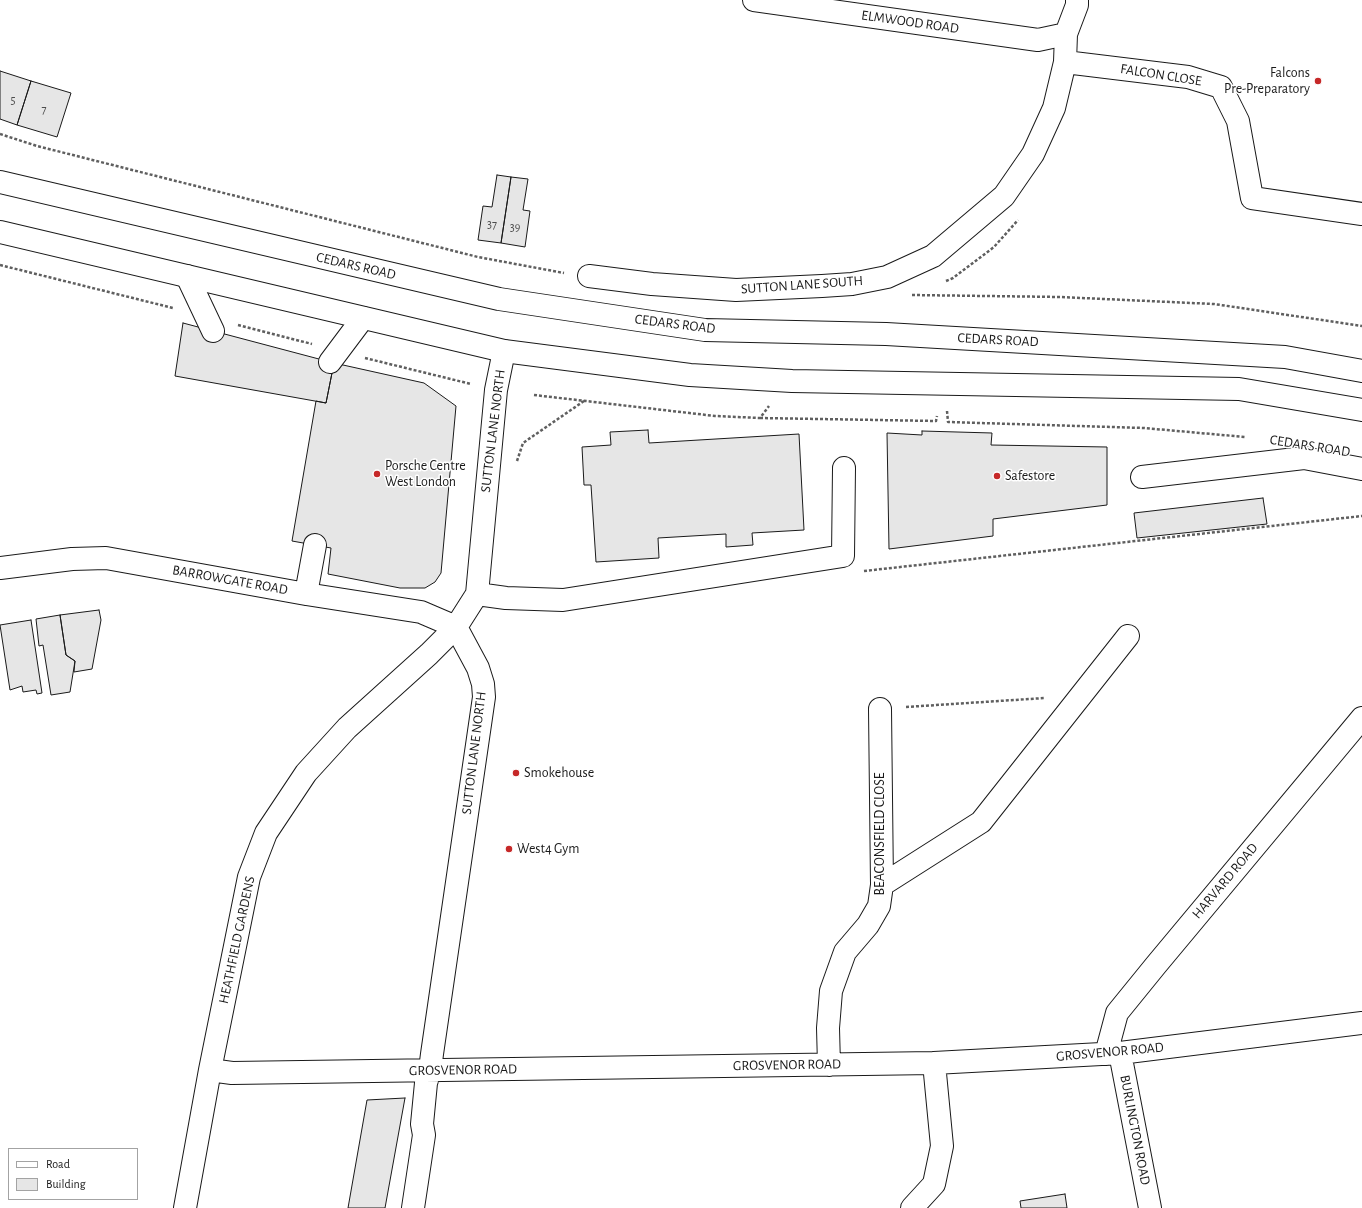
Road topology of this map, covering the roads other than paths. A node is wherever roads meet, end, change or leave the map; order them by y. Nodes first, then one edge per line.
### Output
1 (754, 0) edge
2 (1077, 0) edge
3 (1066, 34) junction
4 (1065, 62) junction
5 (0, 182) edge
6 (1362, 214) edge
7 (0, 232) edge
8 (187, 276) junction
9 (589, 276) road end
10 (363, 318) junction
11 (213, 331) dead end
12 (504, 351) junction
13 (330, 362) dead end
14 (1362, 371) edge
15 (1362, 410) edge
16 (844, 468) dead end
17 (1362, 469) edge
18 (1142, 477) dead end
19 (315, 545) dead end
20 (0, 568) edge
21 (306, 594) junction
22 (477, 594) junction
23 (456, 627) junction
24 (1128, 636) dead end
25 (880, 709) road end
26 (1362, 718) edge
27 (882, 885) junction
28 (1362, 1023) edge
29 (1113, 1053) junction
30 (934, 1063) junction
31 (829, 1065) junction
32 (210, 1070) junction
33 (430, 1070) junction
34 (184, 1208) edge
35 (413, 1208) edge
36 (912, 1208) edge
37 (1150, 1208) edge

1 - 3 main road, ELMWOOD ROAD
2 - 3 main road, SUTTON LANE SOUTH
3 - 4 main road, SUTTON LANE SOUTH
4 - 6 main road, FALCON CLOSE
4 - 9 main road, SUTTON LANE SOUTH
5 - 14 main road, CEDARS ROAD
7 - 8 main road
8 - 10 main road
8 - 11 main road
10 - 12 main road
10 - 13 main road
12 - 15 main road
12 - 22 main road, SUTTON LANE NORTH
16 - 22 main road
17 - 18 main road
19 - 21 main road
20 - 21 main road, BARROWGATE ROAD
21 - 23 main road, BARROWGATE ROAD
22 - 23 main road, SUTTON LANE NORTH
23 - 32 main road, HEATHFIELD GARDENS
23 - 33 main road, SUTTON LANE NORTH
24 - 27 main road
25 - 27 main road, BEACONSFIELD CLOSE
26 - 29 main road, HARVARD ROAD
27 - 31 main road, BEACONSFIELD CLOSE
28 - 29 main road, GROSVENOR ROAD
29 - 30 main road, GROSVENOR ROAD
29 - 37 main road, BURLINGTON ROAD
30 - 31 main road, GROSVENOR ROAD
30 - 36 main road
31 - 33 main road, GROSVENOR ROAD
32 - 33 main road, GROSVENOR ROAD
32 - 34 main road, HEATHFIELD GARDENS
33 - 35 main road, SUTTON LANE NORTH

